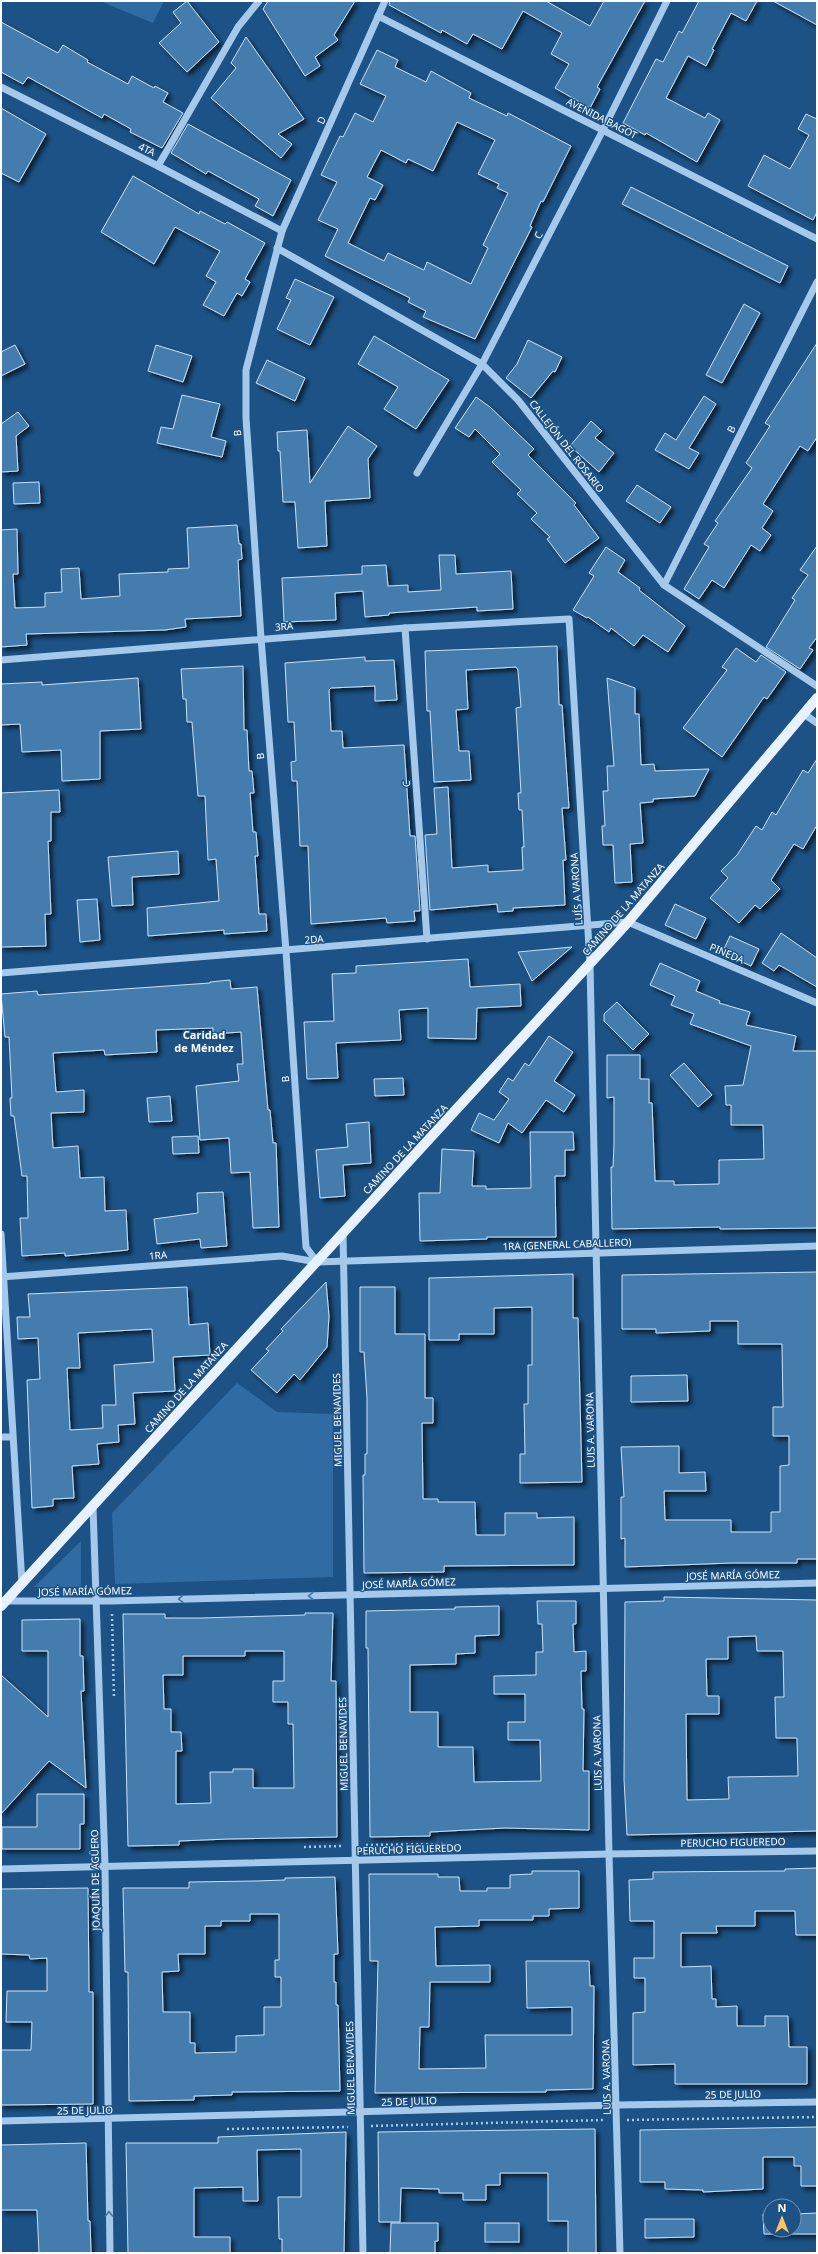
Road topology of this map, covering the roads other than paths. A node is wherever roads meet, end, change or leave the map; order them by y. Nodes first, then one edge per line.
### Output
1 (259, 1) edge
2 (385, 1) edge
3 (667, 1) edge
4 (378, 16) junction
5 (1, 88) edge
6 (604, 130) junction
7 (158, 166) junction
8 (282, 231) junction
9 (817, 239) edge
10 (277, 248) junction
11 (817, 282) edge
12 (482, 364) junction
13 (417, 473) dead end
14 (664, 585) junction
15 (569, 619) joint
16 (405, 628) junction
17 (261, 638) junction
18 (1, 660) edge
19 (817, 686) edge
20 (817, 698) edge
21 (804, 714) junction
22 (817, 723) edge
23 (628, 922) junction
24 (589, 925) junction
25 (427, 939) junction
26 (286, 951) junction
27 (590, 964) junction
28 (1, 973) edge
29 (817, 1003) edge
30 (1, 1234) edge
31 (343, 1234) junction
32 (817, 1246) edge
33 (596, 1253) junction
34 (344, 1261) junction
35 (317, 1262) junction
36 (3, 1277) edge
37 (1, 1437) edge
38 (12, 1437) junction
39 (93, 1507) junction
40 (817, 1583) edge
41 (22, 1584) junction
42 (604, 1588) junction
43 (350, 1595) junction
44 (97, 1601) junction
45 (3, 1603) edge
46 (817, 1851) edge
47 (609, 1854) junction
48 (356, 1861) junction
49 (105, 1866) junction
50 (1, 1869) edge
51 (817, 2102) edge
52 (617, 2105) junction
53 (361, 2112) junction
54 (108, 2119) junction
55 (1, 2122) edge
56 (110, 2253) edge
57 (363, 2253) edge
58 (620, 2253) edge

1 - 7 street
2 - 4 street, D
3 - 6 street, C
4 - 6 street, AVENIDA BAGOT
4 - 8 street, D
5 - 7 street, 4TA
6 - 9 street, AVENIDA BAGOT
6 - 12 street, C
7 - 8 street, 4TA
8 - 10 street, D
10 - 12 street, CALLEJÓN DEL ROSARIO
10 - 17 street, B
11 - 14 street, B
12 - 13 street, C
12 - 14 street, CALLEJÓN DEL ROSARIO
14 - 19 street, CALLEJÓN DEL ROSARIO
15 - 16 street, 3RA
15 - 24 street, LUÍS A VARONA
16 - 17 street, 3RA
16 - 25 street, C
17 - 18 street, 3RA
17 - 26 street, B
20 - 21 main road, CAMINO DE LA MATANZA
21 - 22 street
21 - 23 main road, CAMINO DE LA MATANZA
23 - 24 street, 2DA
23 - 27 main road, CAMINO DE LA MATANZA
23 - 29 street, PINEDA
24 - 25 street, 2DA
24 - 27 street, LUÍS A VARONA
25 - 26 street, 2DA
26 - 28 street, 2DA
26 - 35 street, B
27 - 31 main road, CAMINO DE LA MATANZA
27 - 33 street, LUÍS A VARONA
30 - 36 street
31 - 34 street, MIGUEL BENAVIDES
31 - 35 main road, CAMINO DE LA MATANZA
32 - 33 street, 1RA (GENERAL CABALLERO)
33 - 34 street, 1RA (GENERAL CABALLERO)
33 - 42 street, LUIS A. VARONA
34 - 35 street, 1RA (GENERAL CABALLERO)
34 - 43 street, MIGUEL BENAVIDES
35 - 36 street, 1RA
35 - 39 main road, CAMINO DE LA MATANZA
36 - 38 street
37 - 38 street
38 - 41 street
39 - 41 main road, CAMINO DE LA MATANZA
39 - 44 street, JOAQUÍN DE AGÜERO
40 - 42 street, JOSÉ MARÍA GÓMEZ
41 - 45 main road, CAMINO DE LA MATANZA
42 - 43 street, JOSÉ MARÍA GÓMEZ
42 - 47 street, LUIS A. VARONA
43 -> 44 street, JOSÉ MARÍA GÓMEZ
43 - 48 street, MIGUEL BENAVIDES
44 - 45 street, JOSÉ MARÍA GÓMEZ
44 - 49 street, JOAQUÍN DE AGÜERO
46 - 47 street, PERUCHO FIGUEREDO
47 - 48 street, PERUCHO FIGUEREDO
47 - 52 street, LUIS A. VARONA
48 - 49 street, PERUCHO FIGUEREDO
48 - 53 street, MIGUEL BENAVIDES
49 - 50 street, PERUCHO FIGUEREDO
49 - 54 street, JOAQUÍN DE AGÜERO
51 - 52 street, 25 DE JULIO
52 - 53 street, 25 DE JULIO
52 - 58 street, LUIS A. VARONA
53 - 54 street, 25 DE JULIO
53 - 57 street, MIGUEL BENAVIDES
54 - 55 street, 25 DE JULIO
56 -> 54 street, JOAQUÍN DE AGÜERO

